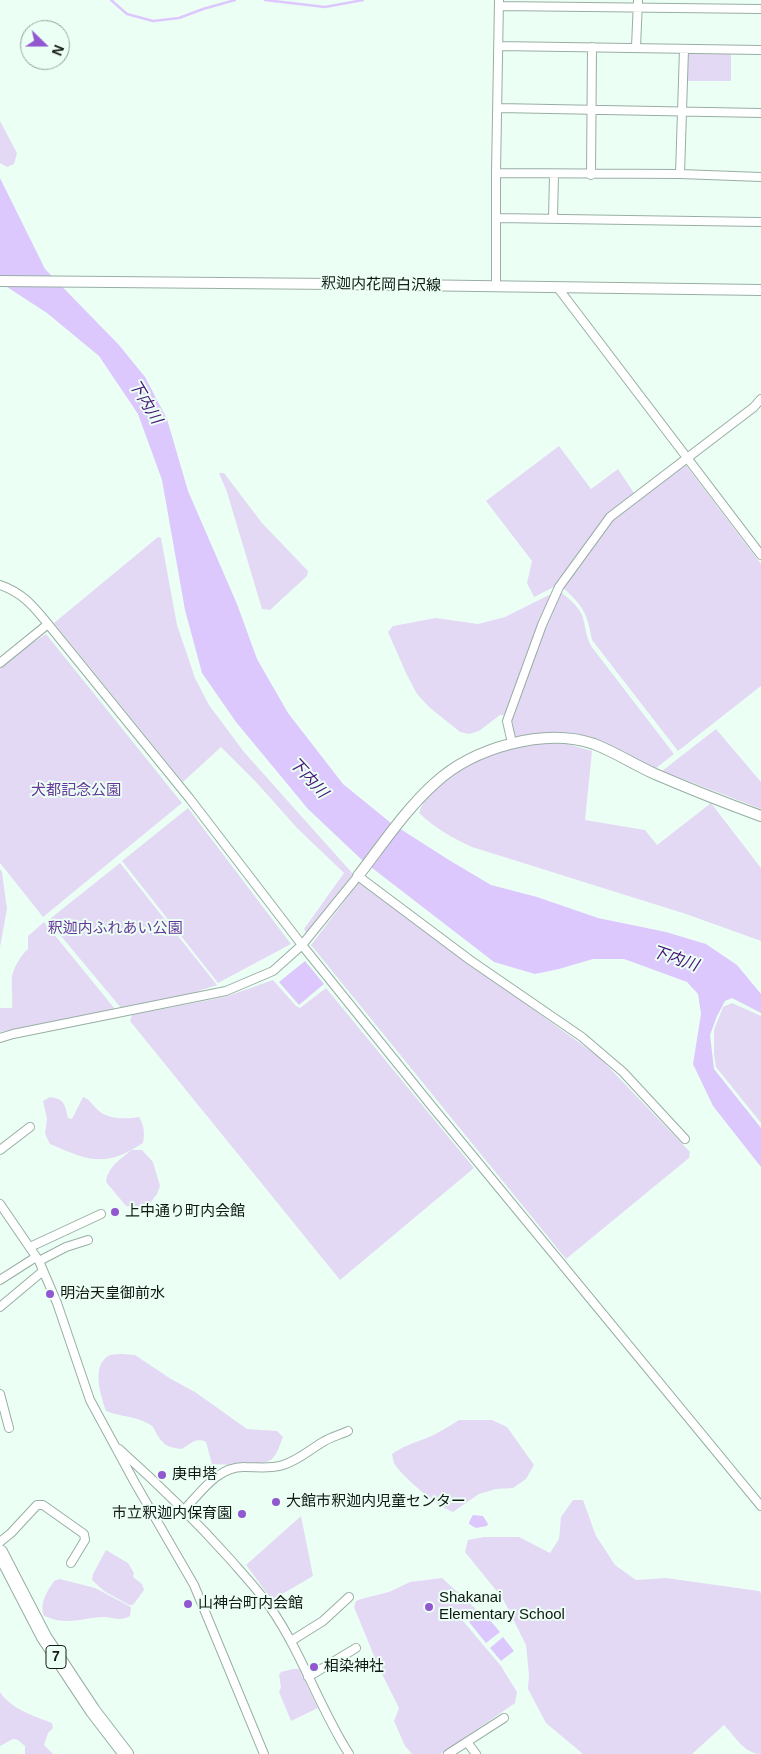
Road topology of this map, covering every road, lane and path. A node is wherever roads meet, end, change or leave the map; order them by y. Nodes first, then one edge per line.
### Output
1 (499, 3) edge
2 (638, 4) edge
3 (761, 9) edge
4 (499, 46) junction
5 (592, 47) junction
6 (636, 47) junction
7 (684, 49) junction
8 (761, 50) edge
9 (498, 108) junction
10 (591, 109) junction
11 (682, 111) junction
12 (761, 113) edge
13 (496, 173) junction
14 (554, 174) junction
15 (680, 174) junction
16 (591, 175) junction
17 (761, 177) edge
18 (496, 218) junction
19 (553, 219) junction
20 (761, 222) edge
21 (0, 281) edge
22 (496, 287) junction
23 (558, 288) junction
24 (761, 290) edge
25 (761, 399) edge
26 (687, 458) junction
27 (761, 555) edge
28 (0, 585) edge
29 (48, 624) junction
30 (0, 662) edge
31 (512, 743) junction
32 (761, 816) edge
33 (358, 876) junction
34 (302, 945) junction
35 (0, 1038) edge
36 (30, 1127) dead end
37 (685, 1139) dead end
38 (0, 1150) edge
39 (0, 1204) edge
40 (101, 1214) dead end
41 (88, 1240) dead end
42 (30, 1247) junction
43 (38, 1259) junction
44 (43, 1271) junction
45 (0, 1280) edge
46 (0, 1307) edge
47 (0, 1394) edge
48 (9, 1428) dead end
49 (348, 1431) dead end
50 (115, 1446) junction
51 (761, 1506) edge
52 (184, 1510) junction
53 (0, 1542) edge
54 (0, 1552) edge
55 (71, 1563) dead end
56 (349, 1597) dead end
57 (291, 1641) junction
58 (356, 1648) dead end
59 (308, 1677) junction
60 (504, 1718) dead end
61 (467, 1742) junction
62 (126, 1754) edge
63 (264, 1754) edge
64 (349, 1754) edge
65 (448, 1754) edge
66 (476, 1754) edge

1 - 2 street
1 - 4 street
2 - 3 street
2 - 6 street
4 - 5 street
4 - 9 street
5 - 6 street
5 - 10 street
6 - 7 street
7 - 8 street
7 - 11 street
9 - 10 street
9 - 13 street
10 - 11 street
10 - 16 street
11 - 12 street
11 - 15 street
13 - 14 street
13 - 18 street
14 - 16 street
14 - 19 street
15 - 16 street
15 - 17 street
18 - 19 street
18 - 22 street
19 - 20 street
21 - 22 main road, 釈迦内花岡白沢線
22 - 23 main road, 釈迦内花岡白沢線
23 - 24 main road, 釈迦内花岡白沢線
23 - 26 street
25 - 26 street
26 - 27 street
26 - 31 street
28 - 29 street
29 - 30 street
29 - 34 street
31 - 32 main road
31 - 33 main road
33 - 34 street
33 - 37 street
34 - 35 street
34 - 51 street
36 - 38 street
39 - 42 street
40 - 42 street
41 - 43 street
42 - 43 street
43 - 44 street
43 - 45 street
44 - 46 street
44 - 50 street
47 - 48 street
49 - 52 street
50 - 52 street
50 - 63 street
52 - 57 street
53 - 55 street
54 - 62 highway, 7
56 - 57 street
57 - 59 street
58 - 59 street
59 - 64 street
60 - 61 street
61 - 65 street
61 - 66 street

